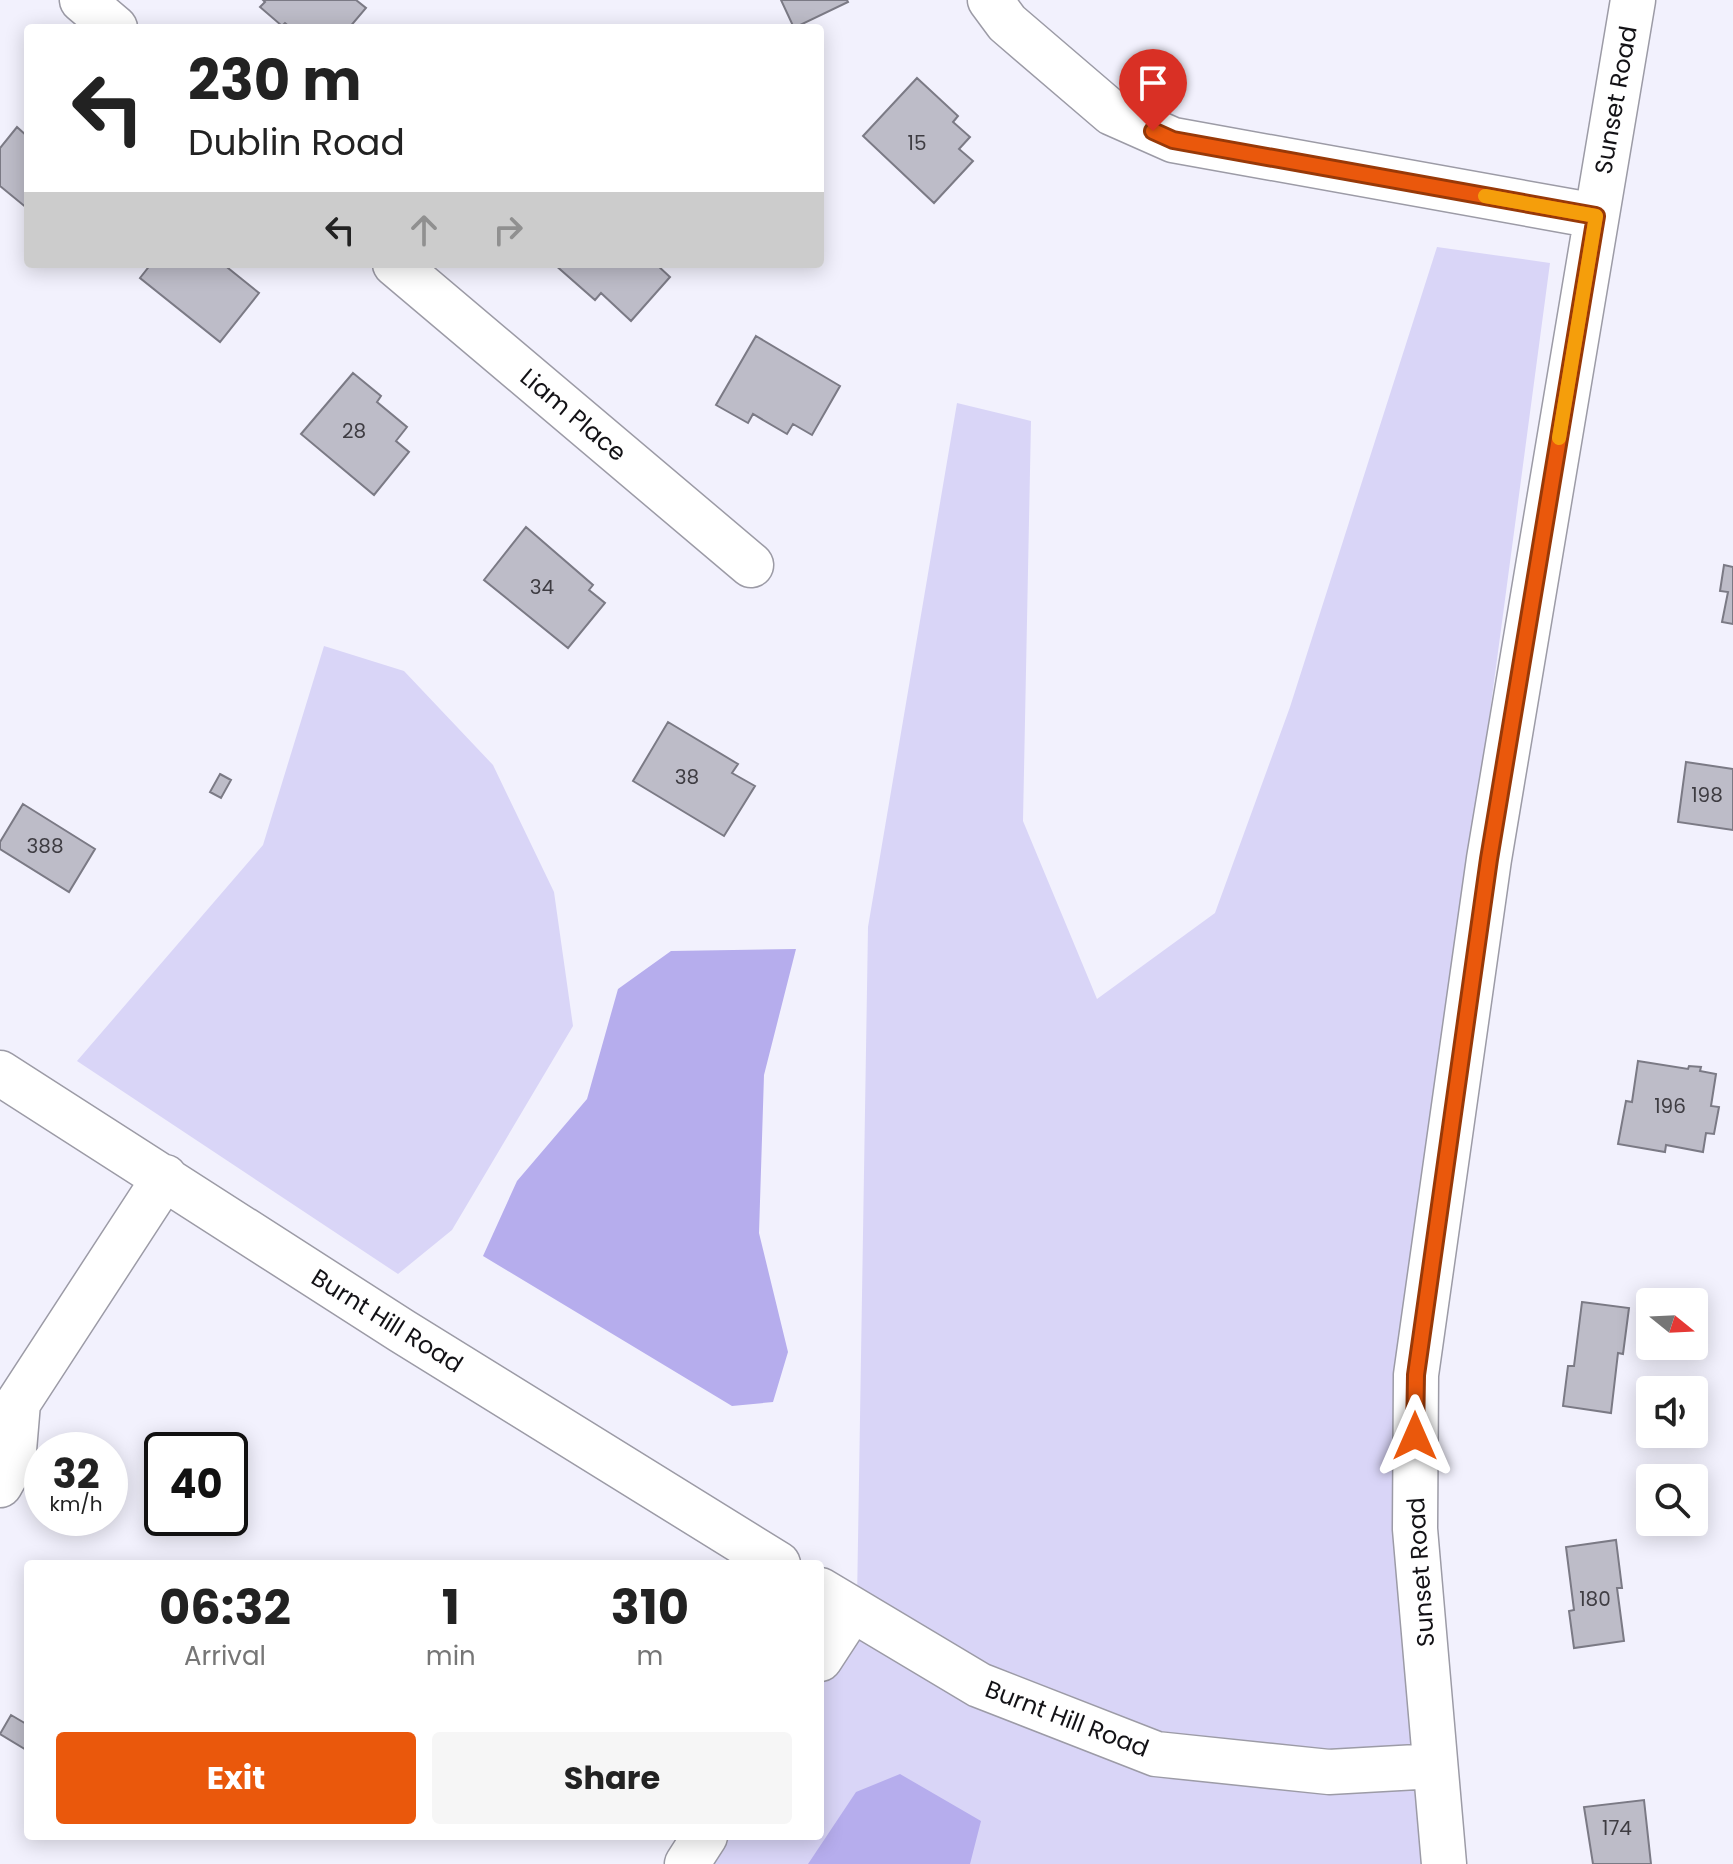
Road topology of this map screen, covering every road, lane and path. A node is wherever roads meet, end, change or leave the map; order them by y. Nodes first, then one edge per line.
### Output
1 (82, 0) edge
2 (990, 0) edge
3 (1633, 0) edge
4 (110, 24) edge
5 (1596, 216) junction
6 (400, 268) edge
7 (751, 565) dead end
8 (4, 1085) edge
9 (165, 1177) junction
10 (8, 1418) edge
11 (0, 1485) edge
12 (772, 1560) edge
13 (836, 1600) edge
14 (824, 1644) edge
15 (1435, 1766) junction
16 (702, 1840) edge
17 (687, 1864) edge
18 (1444, 1864) edge

1 - 4 street
2 - 5 street
3 - 5 street, Sunset Road
5 - 15 street, Sunset Road
6 - 7 street, Liam Place
8 - 9 street, Burnt Hill Road
9 - 10 street
9 - 12 street, Burnt Hill Road
10 - 11 street
13 - 14 street
13 - 15 street, Burnt Hill Road
15 - 18 street, Sunset Road
16 - 17 street

